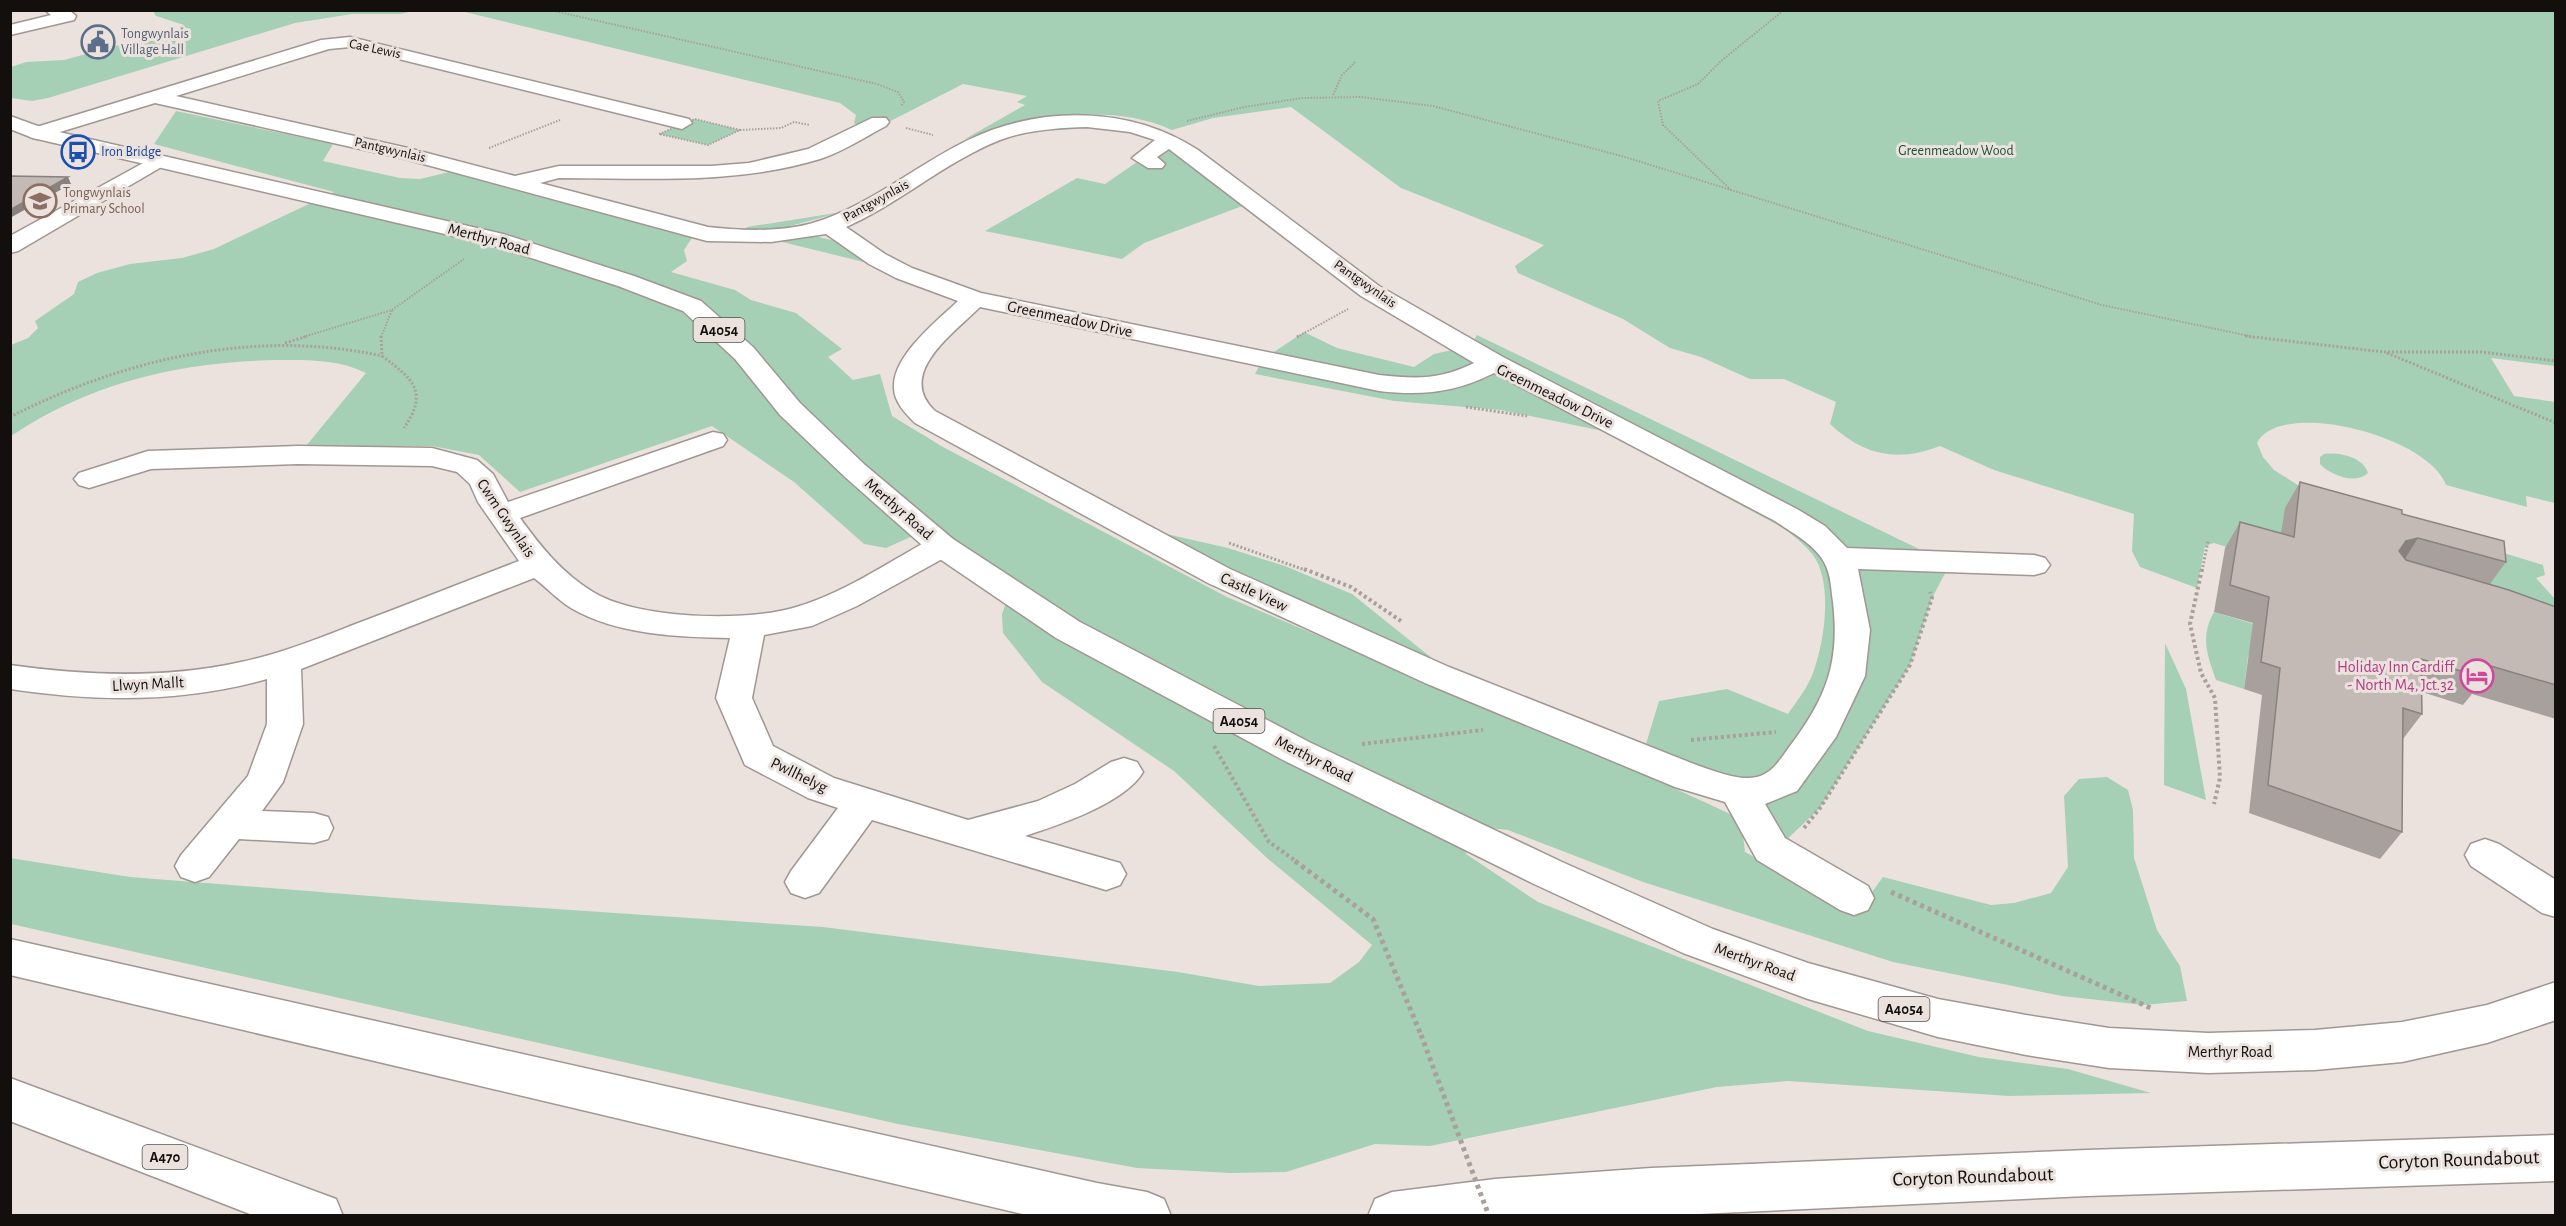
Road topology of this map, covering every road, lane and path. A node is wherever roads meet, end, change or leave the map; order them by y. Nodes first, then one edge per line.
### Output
1 (53, 10) edge
2 (550, 10) edge
3 (1784, 10) edge
4 (10, 30) edge
5 (1355, 62) dead end
6 (1333, 95) junction
7 (153, 97) junction
8 (600, 105) junction
9 (10, 122) edge
10 (879, 122) junction
11 (682, 123) dead end
12 (37, 134) junction
13 (1161, 136) junction
14 (974, 144) junction
15 (156, 162) junction
16 (447, 164) junction
17 (1155, 164) dead end
18 (516, 183) junction
19 (1733, 191) junction
20 (830, 226) junction
21 (495, 239) junction
22 (10, 246) edge
23 (1376, 294) junction
24 (975, 299) junction
25 (392, 310) junction
26 (279, 345) junction
27 (2384, 352) junction
28 (382, 356) junction
29 (1263, 359) junction
30 (2556, 361) edge
31 (1494, 363) junction
32 (10, 417) edge
33 (2556, 423) edge
34 (713, 440) dead end
35 (383, 455) junction
36 (89, 479) dead end
37 (502, 514) junction
38 (2208, 541) dead end
39 (942, 546) junction
40 (1838, 558) junction
41 (1920, 562) junction
42 (538, 566) junction
43 (2034, 566) dead end
44 (749, 627) junction
45 (284, 662) junction
46 (10, 677) edge
47 (1182, 691) junction
48 (1823, 728) junction
49 (1487, 730) dead end
50 (1681, 741) dead end
51 (1296, 751) junction
52 (1124, 772) dead end
53 (1738, 792) junction
54 (865, 801) junction
55 (2214, 804) dead end
56 (230, 824) junction
57 (314, 828) dead end
58 (956, 831) junction
59 (1760, 831) junction
60 (2485, 855) dead end
61 (195, 866) dead end
62 (1106, 874) dead end
63 (805, 882) dead end
64 (1870, 894) joint
65 (2556, 901) edge
66 (10, 957) edge
67 (2556, 1001) edge
68 (2165, 1014) dead end
69 (10, 1099) edge
70 (2556, 1158) edge
71 (319, 1215) edge
72 (1147, 1215) edge
73 (1392, 1215) edge
74 (1489, 1215) edge

1 - 4 main road
2 - 10 path
3 - 19 path
5 - 6 path
6 - 13 path
6 - 19 path
7 - 8 main road, Cae Lewis
7 - 12 main road, Cae Lewis
7 - 16 main road, Pantgwynlais
8 - 11 main road, Cae Lewis
8 - 16 path
9 - 12 main road, Merthyr Road / A4054
10 - 14 path
10 - 18 main road
12 - 15 main road, Merthyr Road / A4054
13 - 14 main road, Pantgwynlais
13 - 17 main road
13 - 23 main road, Pantgwynlais
14 - 20 main road, Pantgwynlais
15 - 21 main road, Merthyr Road / A4054
15 - 22 main road
16 - 18 main road, Pantgwynlais
18 - 20 main road, Pantgwynlais
19 - 27 path
20 - 24 main road, Greenmeadow Drive
21 - 25 path
21 - 39 main road, Merthyr Road / A4054
23 - 29 path
23 - 31 main road, Pantgwynlais
24 - 29 main road, Greenmeadow Drive
24 - 53 main road, Castle View
25 - 26 path
25 - 28 path
26 - 28 path
26 - 32 path
27 - 30 path
27 - 33 path
28 - 35 path
29 - 31 main road, Greenmeadow Drive
31 - 40 main road, Greenmeadow Drive
34 - 37 main road
35 - 36 main road, Cwm Gwynlais
35 - 37 main road, Cwm Gwynlais
37 - 42 main road, Cwm Gwynlais
38 - 55 path
39 - 44 main road, Cwm Gwynlais
39 - 47 main road, Merthyr Road / A4054
40 - 41 main road
40 - 48 main road, Greenmeadow Drive
41 - 43 main road
41 - 59 path
42 - 44 main road, Cwm Gwynlais
42 - 45 main road, Llwyn Mallt
44 - 54 main road, Pwllhelyg
45 - 46 main road, Llwyn Mallt
45 - 56 main road
47 - 51 main road, Merthyr Road / A4054
47 - 74 path, bridge
48 - 50 path
48 - 53 main road, Greenmeadow Drive
49 - 51 path
51 - 67 main road, Merthyr Road / A4054
52 - 58 main road
53 - 59 main road
54 - 58 main road, Pwllhelyg
54 - 63 main road
56 - 57 main road
56 - 61 main road
58 - 62 main road, Pwllhelyg
59 - 64 main road
60 - 65 main road
64 - 68 path
66 - 72 main road
69 - 71 main road, A470
70 - 73 main road, Coryton Roundabout

